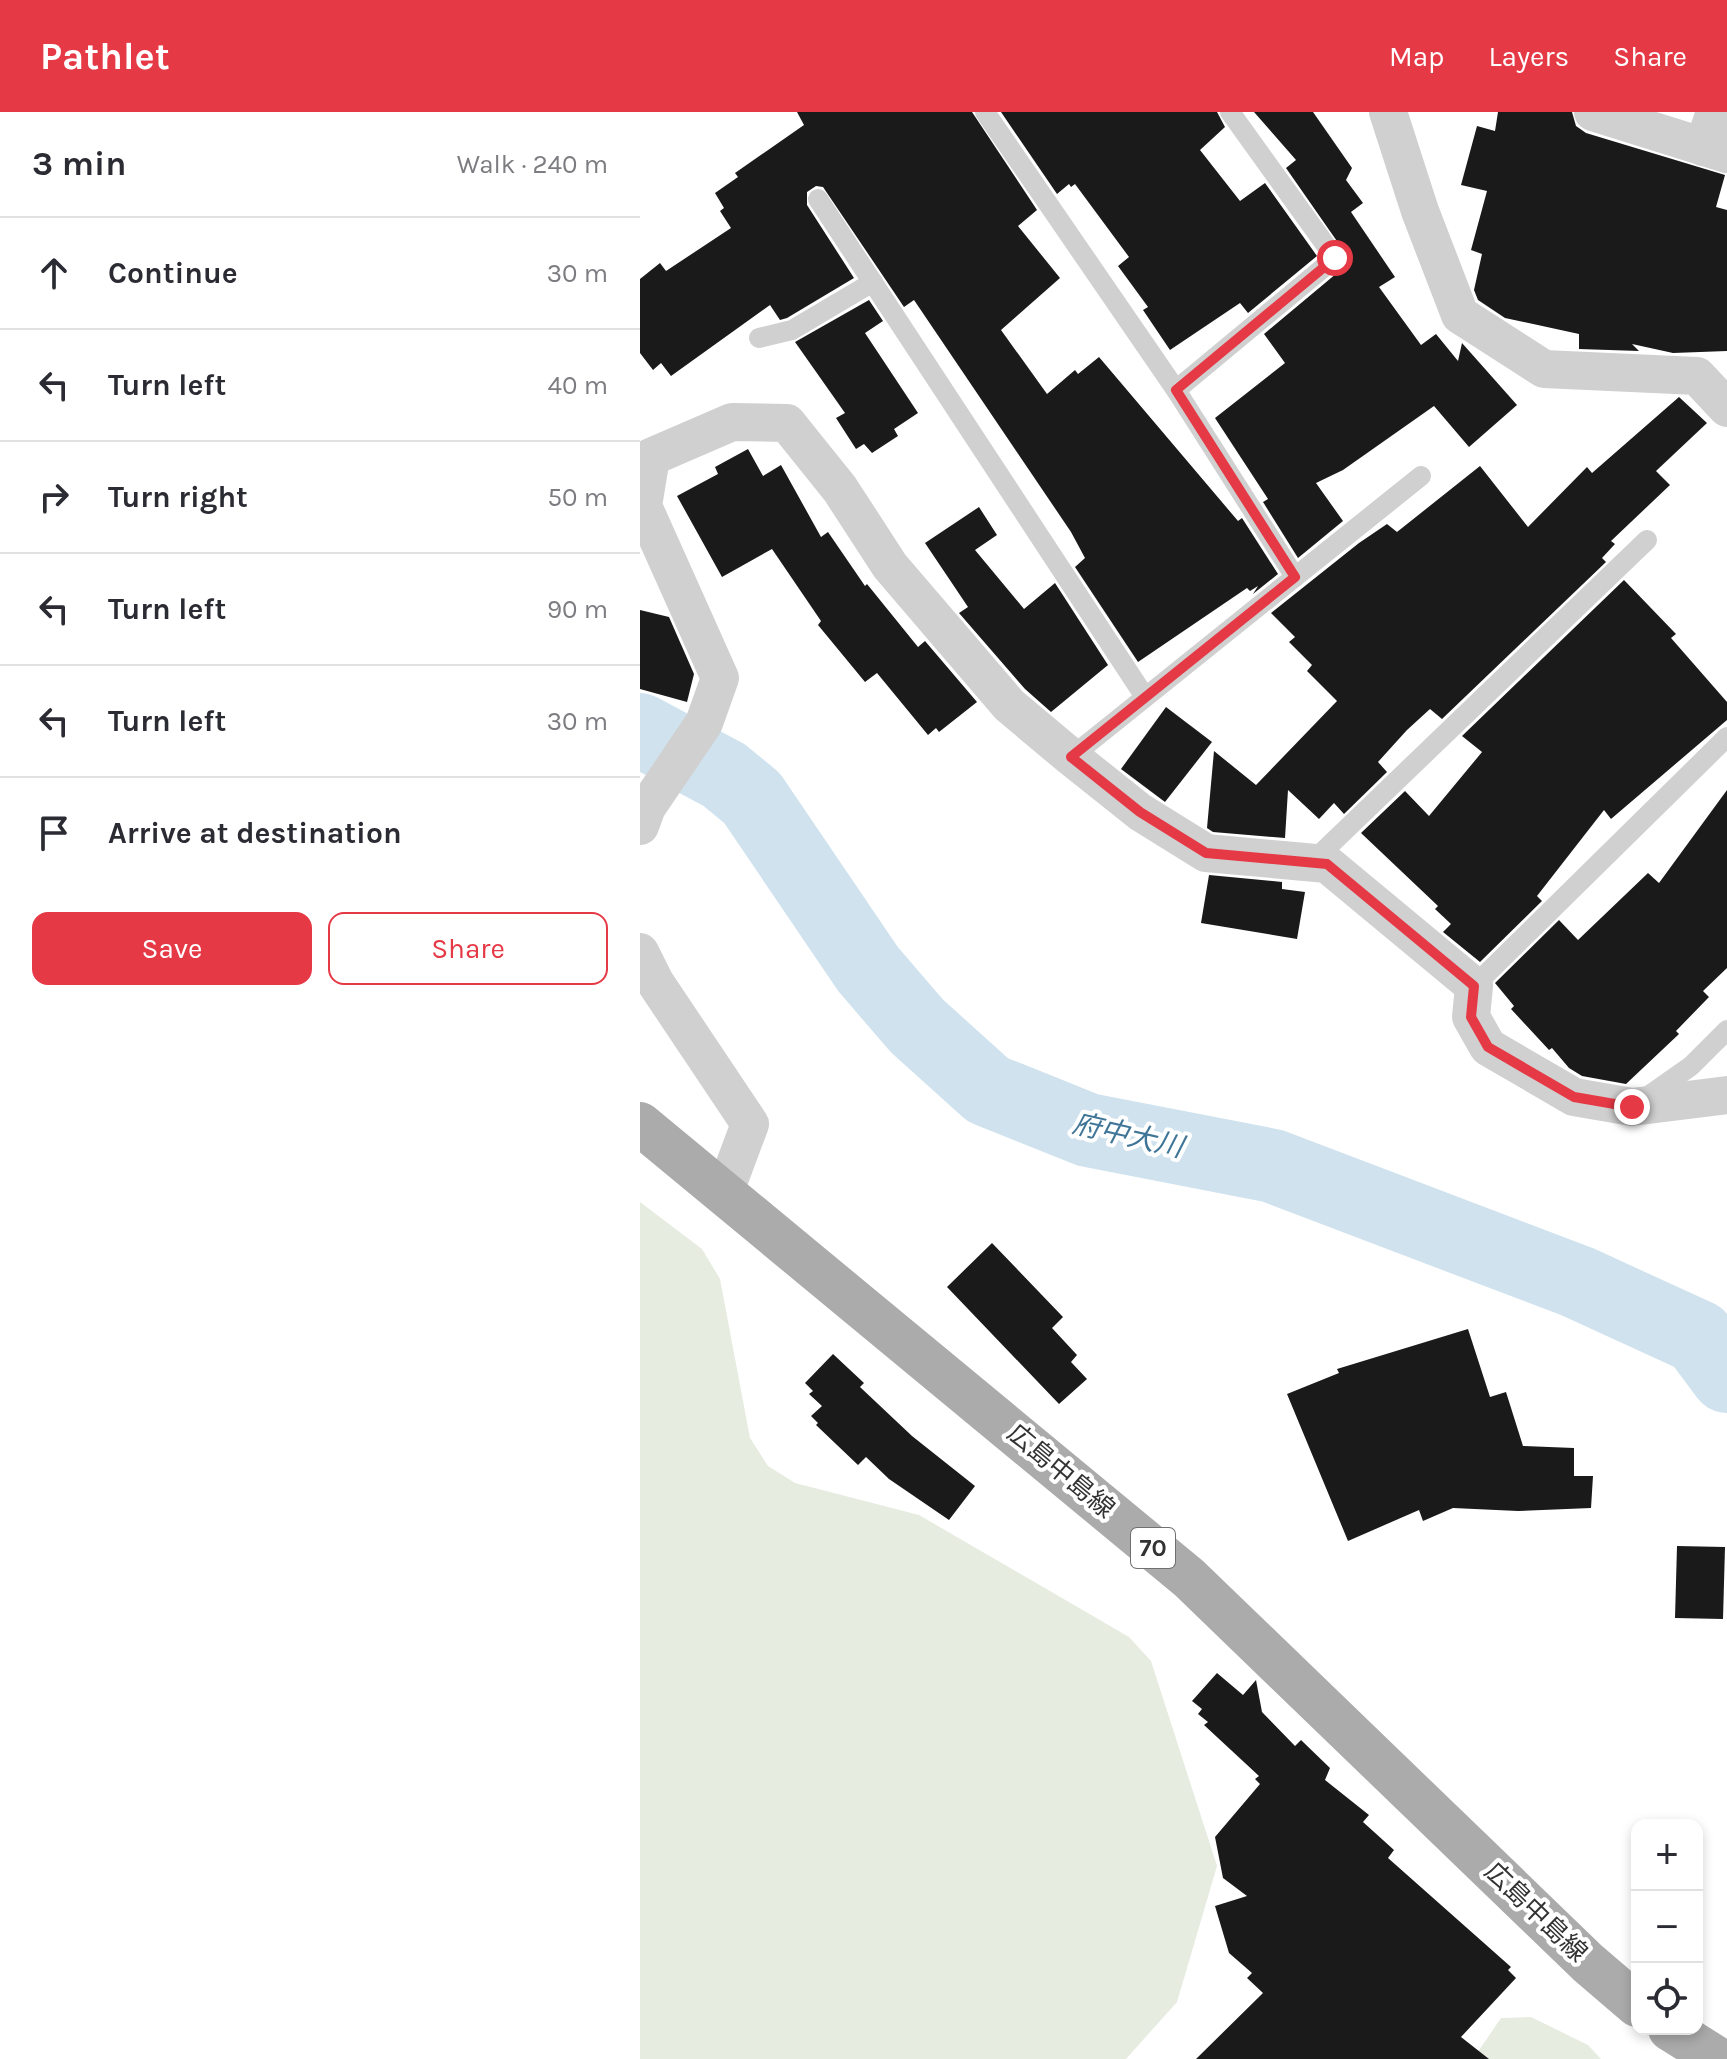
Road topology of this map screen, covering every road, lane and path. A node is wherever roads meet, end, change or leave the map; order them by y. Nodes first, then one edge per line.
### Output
1 (985, 112) edge
2 (1230, 112) edge
3 (1388, 112) edge
4 (1593, 112) edge
5 (1715, 138) edge
6 (818, 199) dead end
7 (873, 282) junction
8 (759, 338) dead end
9 (1176, 390) junction
10 (1727, 408) edge
11 (1421, 476) dead end
12 (1647, 540) dead end
13 (1295, 577) junction
14 (1145, 697) junction
15 (1727, 737) edge
16 (1071, 757) junction
17 (644, 817) edge
18 (1312, 862) junction
19 (640, 952) edge
20 (1474, 986) junction
21 (1727, 1030) edge
22 (1727, 1095) edge
23 (1632, 1107) junction
24 (640, 1124) edge
25 (725, 1191) junction
26 (1631, 2000) edge
27 (1680, 2035) edge
28 (1718, 2059) edge

1 - 9 lane
2 - 9 lane
3 - 10 street
4 - 5 street
6 - 7 lane
7 - 8 lane
7 - 14 lane
9 - 13 lane
11 - 13 lane
12 - 18 lane
13 - 14 lane
14 - 16 lane
15 - 20 lane
16 - 17 street
16 - 18 street
18 - 20 street
19 - 25 street
20 - 23 street
21 - 23 lane
22 - 23 street
24 - 25 main road, 広島中島線 / 70
25 - 26 main road, 広島中島線 / 70
27 - 28 main road

